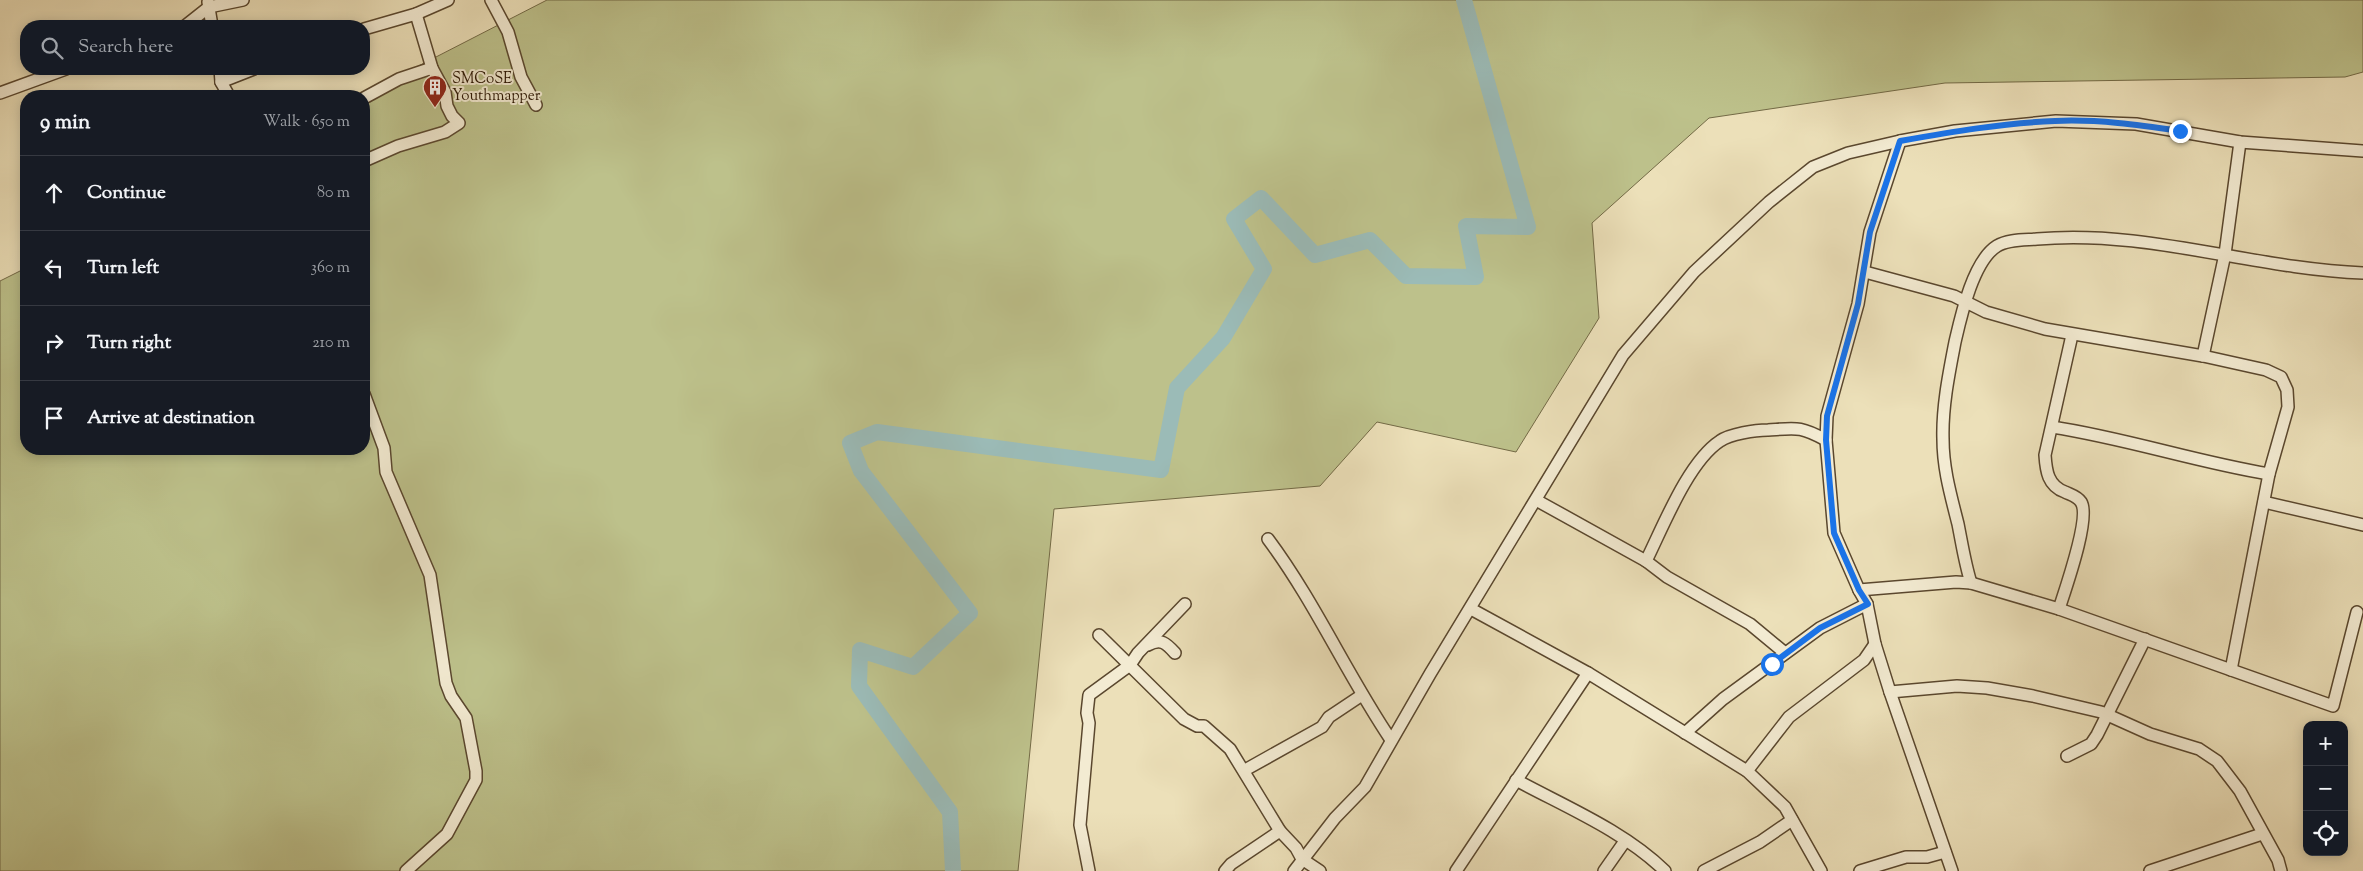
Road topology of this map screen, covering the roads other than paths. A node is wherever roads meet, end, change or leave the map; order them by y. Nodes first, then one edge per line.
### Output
1 (243, 0) edge
2 (448, 0) edge
3 (491, 0) edge
4 (208, 4) edge
5 (416, 14) junction
6 (191, 20) edge
7 (211, 20) edge
8 (370, 27) edge
9 (432, 68) junction
10 (50, 75) edge
11 (220, 75) edge
12 (239, 75) edge
13 (221, 82) junction
14 (226, 90) edge
15 (0, 94) edge
16 (370, 95) edge
17 (536, 104) dead end
18 (1900, 141) junction
19 (2240, 142) junction
20 (2363, 151) edge
21 (370, 158) edge
22 (2225, 254) junction
23 (1864, 272) junction
24 (2363, 273) edge
25 (1965, 301) junction
26 (2072, 335) junction
27 (2203, 356) junction
28 (370, 410) edge
29 (2052, 428) junction
30 (1826, 440) junction
31 (2269, 474) junction
32 (1536, 500) junction
33 (2264, 502) junction
34 (2363, 525) edge
35 (1268, 539) dead end
36 (1646, 561) junction
37 (1971, 583) junction
38 (1859, 590) junction
39 (1185, 604) dead end
40 (1868, 604) junction
41 (1471, 609) junction
42 (2059, 609) junction
43 (2357, 612) dead end
44 (1099, 634) dead end
45 (2145, 639) junction
46 (1875, 644) junction
47 (1148, 645) junction
48 (1175, 653) dead end
49 (1786, 653) junction
50 (1130, 665) junction
51 (2231, 670) junction
52 (1588, 673) junction
53 (1890, 692) junction
54 (1362, 694) junction
55 (2108, 715) junction
56 (1685, 733) junction
57 (1391, 740) junction
58 (2067, 756) dead end
59 (1244, 770) junction
60 (1747, 771) junction
61 (1516, 780) junction
62 (1792, 820) junction
63 (1280, 831) junction
64 (2262, 834) junction
65 (1625, 841) junction
66 (1945, 852) junction
67 (1302, 859) junction
68 (406, 871) edge
69 (1089, 871) edge
70 (1225, 871) edge
71 (1294, 871) edge
72 (1320, 871) edge
73 (1456, 871) edge
74 (1604, 871) edge
75 (1666, 871) edge
76 (1704, 871) edge
77 (1821, 871) edge
78 (1860, 871) edge
79 (1952, 871) edge
80 (2150, 871) edge
81 (2281, 871) edge

1 - 4 street
2 - 5 street
3 - 17 street
4 - 6 street
4 - 7 street
5 - 8 street
5 - 9 street
9 - 16 street
9 - 21 street
10 - 15 street
11 - 13 street
12 - 13 street
13 - 14 street
18 - 19 street
18 - 23 street
18 - 32 street
19 - 20 street
19 - 22 street
22 - 24 street
22 - 25 street
22 - 27 street
23 - 25 street
23 - 30 street
25 - 26 street
25 - 37 street
26 - 27 street
26 - 29 street
27 - 31 street
28 - 68 street
29 - 31 street
29 - 42 street
30 - 36 street
30 - 38 street
31 - 33 street
32 - 36 street
32 - 41 street
33 - 34 street
33 - 51 street
35 - 54 street
36 - 49 street
37 - 38 street
37 - 42 street
38 - 40 street
39 - 47 street
40 - 46 street
40 - 49 street
41 - 52 street
41 - 57 street
42 - 45 street
43 - 51 street
44 - 50 street
45 - 51 street
45 - 55 street
46 - 53 street
46 - 60 street
47 - 48 street
47 - 50 street
49 - 56 street
50 - 59 street
50 - 69 street
52 - 56 street
52 - 61 street
53 - 55 street
53 - 66 street
54 - 57 street
54 - 59 street
55 - 58 street
55 - 64 street
56 - 60 street
57 - 67 street
59 - 63 street
60 - 62 street
61 - 65 street
61 - 73 street
62 - 76 street
62 - 77 street
63 - 67 street
63 - 70 street
64 - 80 street
64 - 81 street
65 - 74 street
65 - 75 street
66 - 78 street
66 - 79 street
67 - 71 street
67 - 72 street

